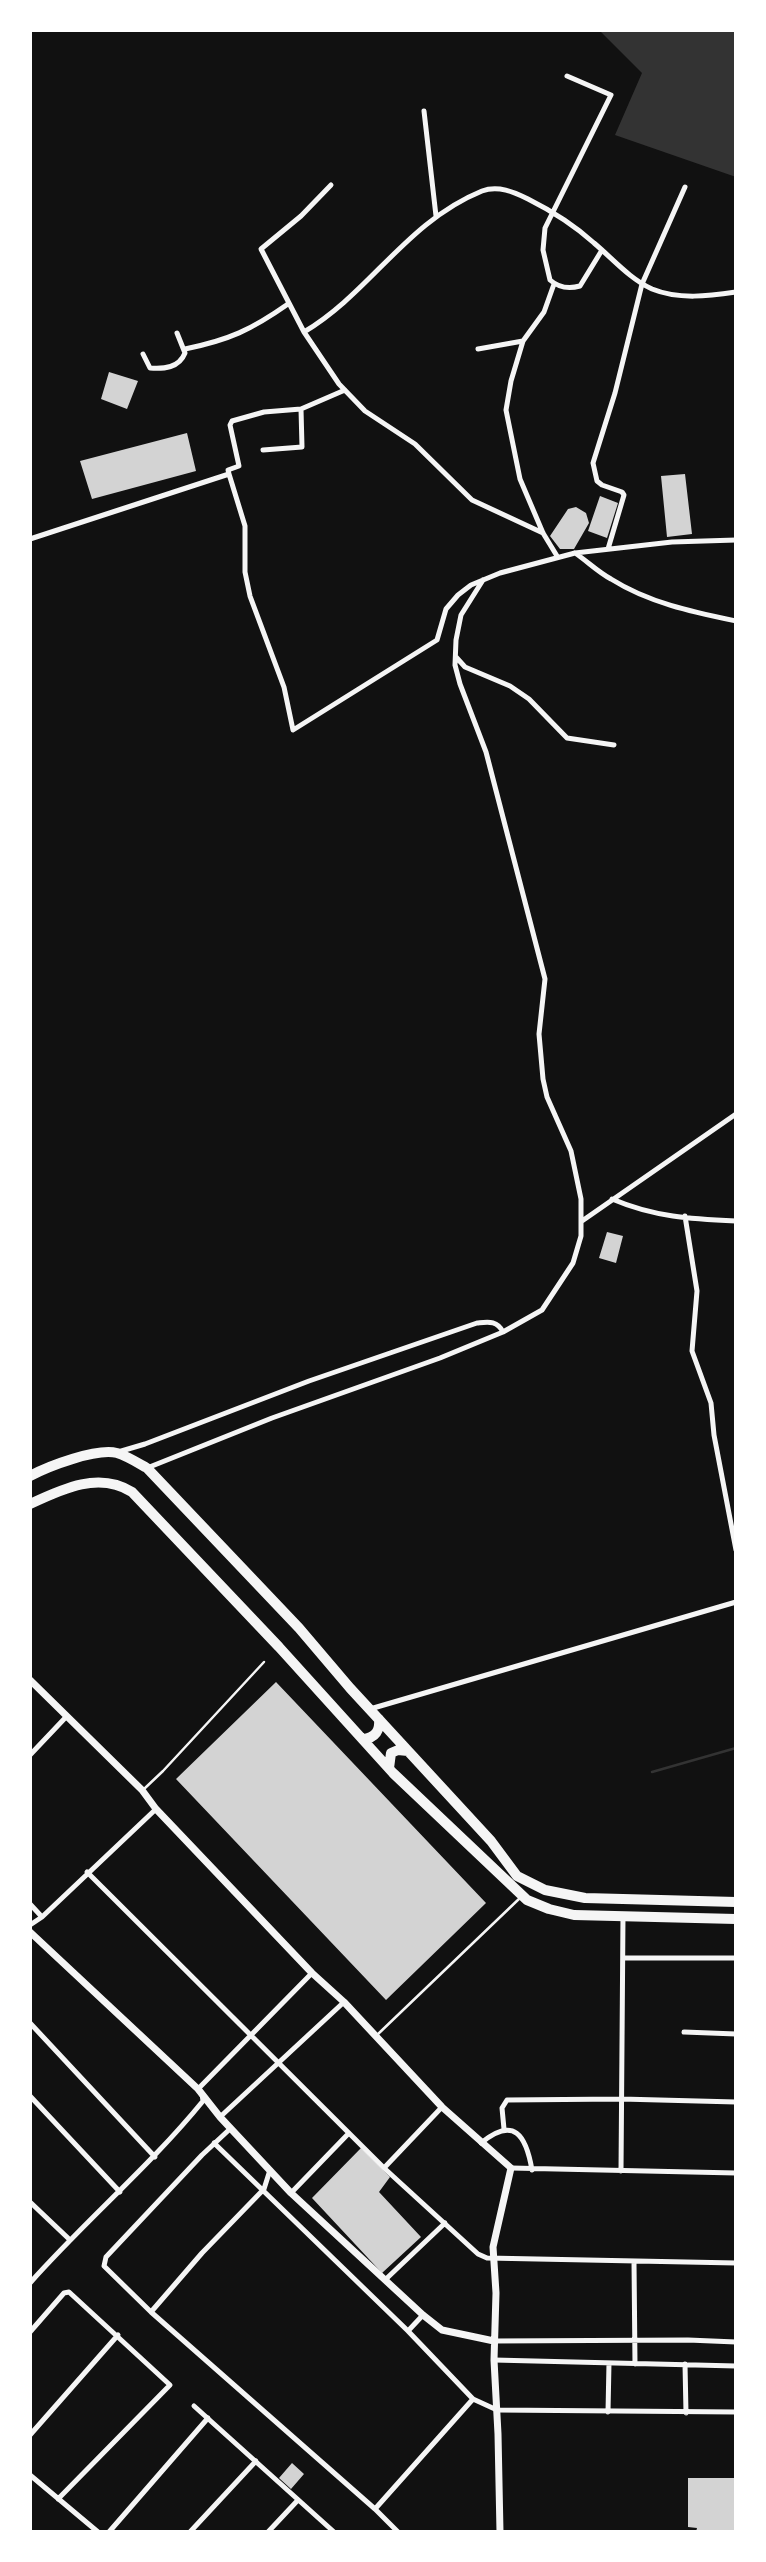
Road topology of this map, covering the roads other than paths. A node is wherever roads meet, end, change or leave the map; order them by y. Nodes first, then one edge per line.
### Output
1 (567, 76) dead end
2 (424, 111) dead end
3 (331, 185) dead end
4 (685, 187) dead end
5 (554, 212) junction
6 (436, 216) junction
7 (602, 250) junction
8 (554, 284) junction
9 (642, 284) junction
10 (736, 292) edge
11 (288, 304) junction
12 (304, 332) junction
13 (177, 333) dead end
14 (523, 341) junction
15 (185, 349) junction
16 (478, 349) dead end
17 (143, 354) dead end
18 (345, 390) junction
19 (301, 409) junction
20 (263, 450) dead end
21 (229, 474) junction
22 (543, 533) junction
23 (30, 539) edge
24 (736, 540) edge
25 (608, 549) junction
26 (575, 553) junction
27 (557, 556) junction
28 (483, 580) junction
29 (736, 621) edge
30 (455, 654) junction
31 (614, 745) dead end
32 (736, 1114) edge
33 (612, 1199) junction
34 (685, 1216) junction
35 (582, 1221) junction
36 (736, 1221) edge
37 (503, 1332) junction
38 (115, 1452) junction
39 (147, 1468) junction
40 (30, 1476) edge
41 (30, 1504) edge
42 (736, 1550) edge
43 (736, 1602) edge
44 (264, 1662) dead end
45 (30, 1680) edge
46 (370, 1709) junction
47 (66, 1717) junction
48 (379, 1718) junction
49 (363, 1739) junction
50 (408, 1751) junction
51 (30, 1755) edge
52 (390, 1768) junction
53 (142, 1790) junction
54 (156, 1809) junction
55 (88, 1872) junction
56 (521, 1897) junction
57 (734, 1902) edge
58 (30, 1904) edge
59 (623, 1916) junction
60 (42, 1917) junction
61 (733, 1919) edge
62 (30, 1925) edge
63 (30, 1932) edge
64 (623, 1958) junction
65 (736, 1958) edge
66 (312, 1973) junction
67 (344, 2002) junction
68 (30, 2023) edge
69 (684, 2032) dead end
70 (736, 2034) edge
71 (375, 2036) junction
72 (250, 2037) junction
73 (279, 2063) junction
74 (200, 2092) junction
75 (30, 2096) edge
76 (621, 2099) junction
77 (736, 2102) edge
78 (442, 2107) junction
79 (220, 2117) junction
80 (231, 2128) junction
81 (505, 2129) junction
82 (349, 2133) junction
83 (214, 2143) junction
84 (481, 2143) junction
85 (155, 2157) junction
86 (384, 2168) junction
87 (510, 2168) junction
88 (270, 2169) junction
89 (532, 2170) junction
90 (621, 2171) junction
91 (736, 2173) edge
92 (264, 2189) junction
93 (120, 2192) junction
94 (291, 2193) junction
95 (30, 2202) edge
96 (445, 2223) junction
97 (69, 2239) junction
98 (493, 2258) junction
99 (634, 2262) junction
100 (736, 2263) edge
101 (386, 2279) junction
102 (30, 2283) edge
103 (151, 2312) junction
104 (423, 2315) junction
105 (408, 2331) junction
106 (30, 2332) edge
107 (118, 2336) junction
108 (635, 2339) junction
109 (494, 2341) junction
110 (736, 2342) edge
111 (494, 2360) junction
112 (609, 2363) junction
113 (635, 2364) junction
114 (685, 2364) junction
115 (736, 2366) edge
116 (473, 2399) junction
117 (194, 2406) dead end
118 (497, 2410) junction
119 (608, 2412) junction
120 (736, 2412) edge
121 (686, 2413) junction
122 (208, 2418) junction
123 (30, 2435) edge
124 (256, 2461) junction
125 (30, 2475) edge
126 (58, 2499) junction
127 (298, 2500) junction
128 (375, 2509) junction
129 (98, 2532) edge
130 (109, 2532) edge
131 (190, 2532) edge
132 (268, 2532) edge
133 (334, 2532) edge
134 (398, 2532) edge
135 (500, 2532) edge

1 - 5 street
2 - 6 street
3 - 11 street
4 - 9 street
5 - 6 street
5 - 7 street
5 - 8 street
6 - 12 street
7 - 8 street
7 - 9 street
8 - 14 street
9 - 10 street
9 - 25 street
11 - 12 street
11 - 15 street
12 - 18 street
13 - 15 street
14 - 16 street
14 - 22 street
15 - 17 street
18 - 19 street
18 - 22 street
19 - 20 street
19 - 21 street
21 - 23 street
21 - 28 street
22 - 27 street
24 - 25 street
25 - 26 street
26 - 27 street
26 - 29 street
27 - 28 street
28 - 30 street
30 - 31 street
30 - 35 street
32 - 33 street
33 - 34 street
33 - 35 street
34 - 36 street
34 - 42 street
35 - 37 street
37 - 38 street
37 - 39 street
38 - 39 highway
38 - 40 highway
39 - 46 highway
41 - 49 highway
43 - 46 street
44 - 53 lane
45 - 47 street
46 - 48 highway
47 - 51 street
47 - 53 street
48 - 49 highway
48 - 50 highway
49 - 52 highway
50 - 52 highway
50 - 57 highway
52 - 56 highway
53 - 54 street
54 - 55 street
54 - 66 street
55 - 60 street
55 - 72 street
56 - 59 highway
56 - 71 lane
57 - 61 highway
58 - 60 street
59 - 61 highway
59 - 64 street
60 - 62 street
63 - 74 street
64 - 65 street
64 - 76 street
66 - 67 street
66 - 72 street
67 - 71 street
67 - 73 street
68 - 85 street
69 - 70 street
71 - 78 street
72 - 73 street
72 - 74 street
73 - 79 street
73 - 82 street
74 - 79 street
74 - 85 street
75 - 93 street
76 - 77 street
76 - 81 street
76 - 90 street
78 - 84 street
78 - 86 street
79 - 80 street
80 - 83 street
80 - 88 street
81 - 84 street
81 - 89 street
82 - 86 street
82 - 94 street
83 - 92 street
83 - 103 street
84 - 87 street
85 - 93 street
86 - 96 street
87 - 89 street
87 - 98 street
88 - 92 street
88 - 94 street
89 - 90 street
90 - 91 street
92 - 103 street
92 - 105 street
93 - 97 street
94 - 101 street
95 - 97 street
96 - 98 street
96 - 101 street
97 - 102 street
98 - 99 street
98 - 109 street
99 - 100 street
99 - 108 street
101 - 104 street
103 - 128 street
104 - 105 street
104 - 109 street
105 - 116 street
106 - 107 street
107 - 123 street
107 - 126 street
108 - 109 street
108 - 110 street
108 - 113 street
109 - 111 street
111 - 112 street
111 - 118 street
112 - 113 street
112 - 119 street
113 - 114 street
114 - 115 street
114 - 121 street
116 - 118 street
116 - 128 street
117 - 122 street
118 - 119 street
118 - 135 street
119 - 121 street
120 - 121 street
122 - 124 street
122 - 130 street
124 - 127 street
124 - 131 street
125 - 126 street
126 - 129 street
127 - 132 street
127 - 133 street
128 - 134 street

